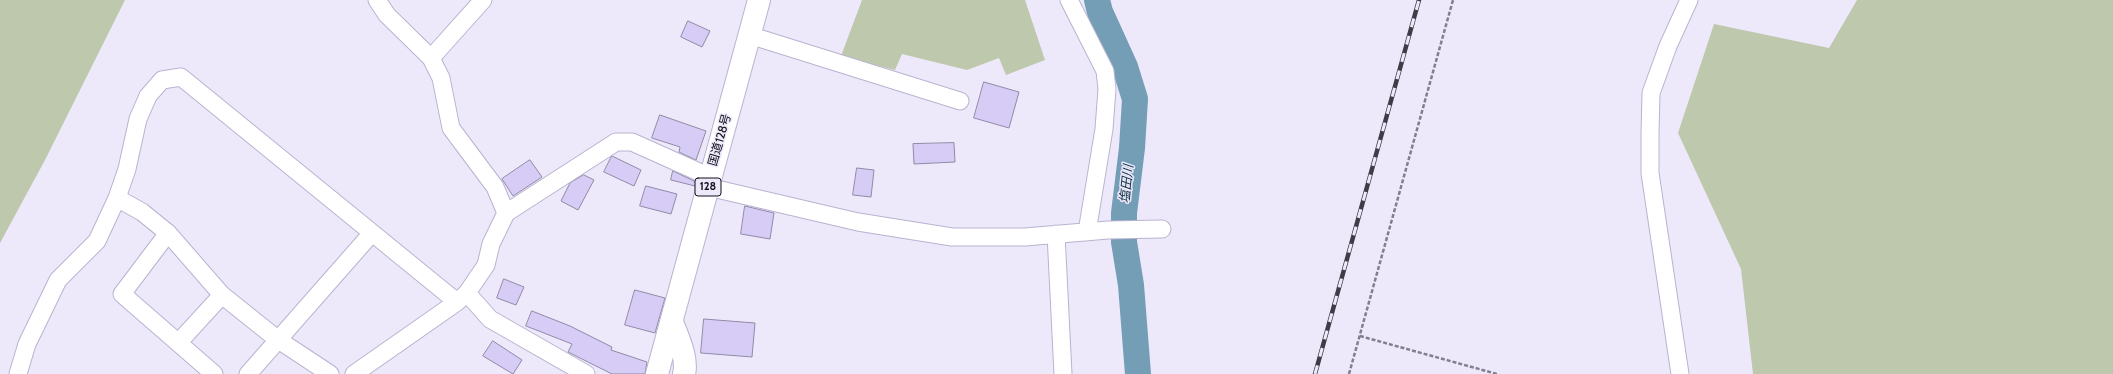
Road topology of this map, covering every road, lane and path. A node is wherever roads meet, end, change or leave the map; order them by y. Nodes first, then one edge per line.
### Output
1 (377, 0) edge
2 (483, 0) edge
3 (759, 0) edge
4 (1069, 0) edge
5 (1453, 0) edge
6 (1689, 0) edge
7 (749, 35) junction
8 (431, 58) junction
9 (960, 101) dead end
10 (709, 182) junction
11 (117, 198) junction
12 (506, 213) junction
13 (1162, 229) dead end
14 (1087, 232) junction
15 (168, 233) junction
16 (372, 233) junction
17 (1056, 234) junction
18 (222, 295) junction
19 (462, 298) junction
20 (672, 322) junction
21 (1360, 336) junction
22 (277, 340) junction
23 (178, 343) junction
24 (18, 374) edge
25 (214, 374) edge
26 (248, 374) edge
27 (330, 374) edge
28 (354, 374) edge
29 (586, 374) edge
30 (657, 374) edge
31 (684, 374) edge
32 (1063, 374) edge
33 (1349, 374) edge
34 (1497, 374) edge
35 (1680, 374) edge

1 - 8 street
2 - 8 street
3 - 7 main road, 国道128号 / 128
4 - 14 street
5 - 21 path
6 - 35 street
7 - 9 street
7 - 10 main road, 国道128号 / 128
8 - 12 street
10 - 12 street
10 - 17 street
10 - 20 main road, 国道128号 / 128
11 - 15 street
11 - 16 street
11 - 24 street
12 - 19 street
13 - 14 street
14 - 17 street
15 - 18 street
15 - 23 street
16 - 19 street
16 - 22 street
17 - 32 street
18 - 22 street
18 - 23 street
19 - 28 street
19 - 29 street
20 - 30 main road, 国道128号 / 128
20 - 31 main road
21 - 33 path
21 - 34 path
22 - 26 street
22 - 27 street
23 - 25 street

